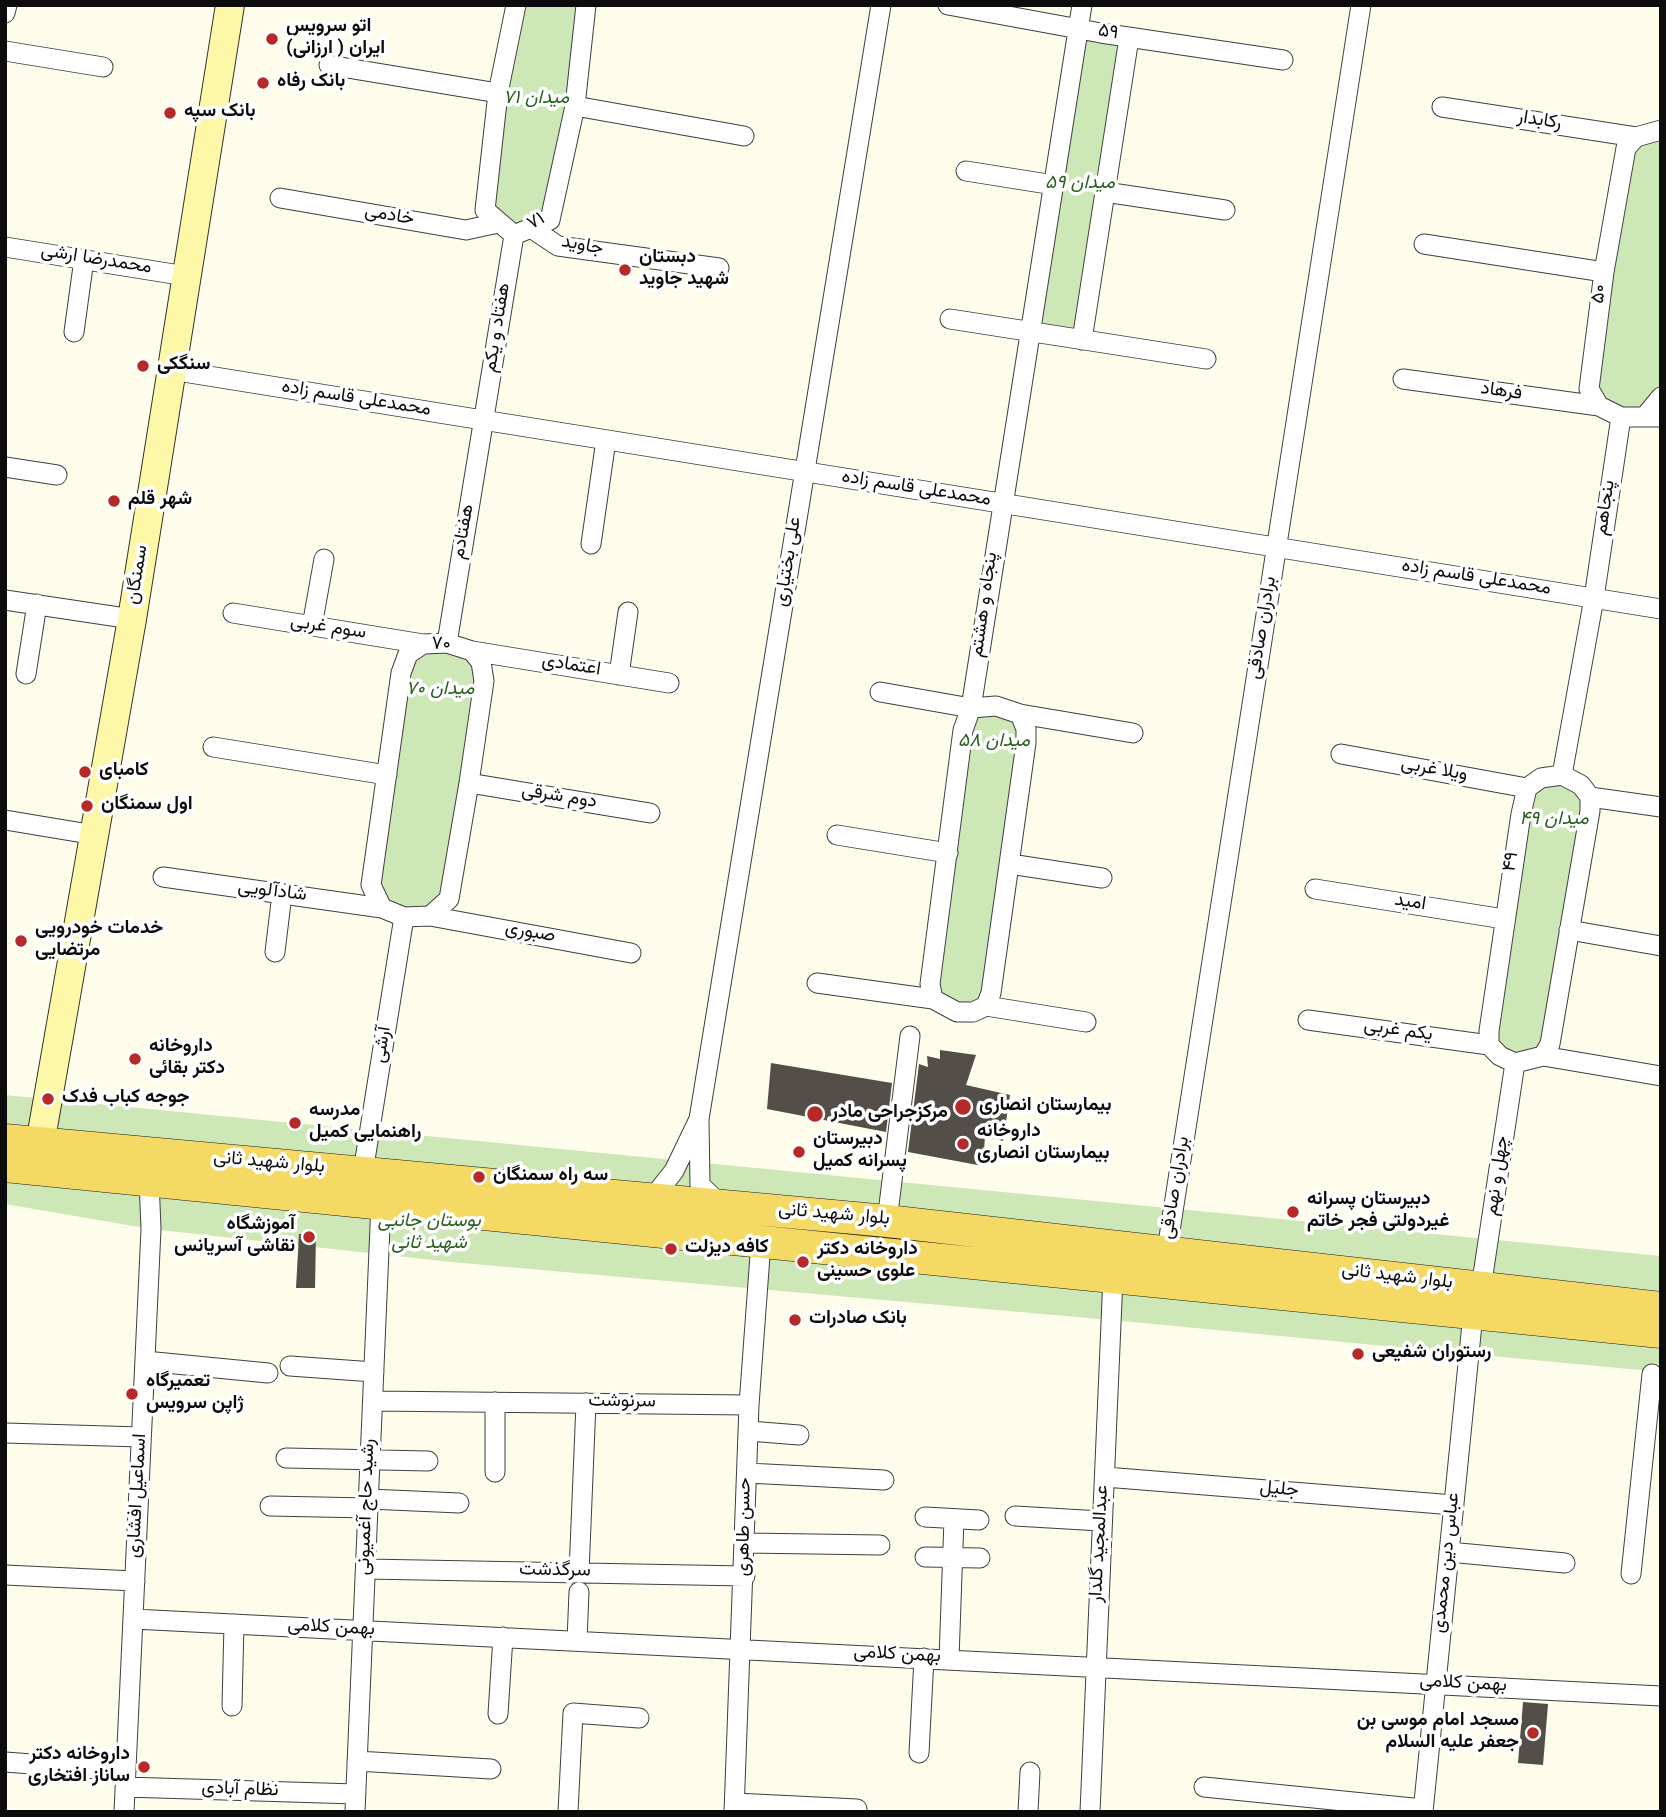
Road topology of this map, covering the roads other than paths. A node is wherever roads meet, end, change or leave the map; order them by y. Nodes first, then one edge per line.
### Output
1 (7, 5) edge
2 (230, 5) edge
3 (516, 5) edge
4 (586, 5) edge
5 (881, 5) edge
6 (948, 5) edge
7 (1082, 5) edge
8 (1362, 5) edge
9 (5, 13) edge
10 (1078, 29) junction
11 (1129, 38) junction
12 (5, 51) edge
13 (1283, 60) dead end
14 (329, 65) dead end
15 (103, 67) dead end
16 (498, 93) junction
17 (575, 106) junction
18 (1442, 107) dead end
19 (1661, 130) edge
20 (744, 136) dead end
21 (1636, 137) junction
22 (966, 171) dead end
23 (1054, 185) junction
24 (1105, 191) junction
25 (280, 198) dead end
26 (1224, 210) dead end
27 (514, 229) junction
28 (1423, 244) dead end
29 (5, 247) edge
30 (84, 259) junction
31 (719, 268) dead end
32 (1604, 272) junction
33 (186, 276) junction
34 (950, 319) dead end
35 (74, 332) dead end
36 (1031, 332) junction
37 (1082, 340) junction
38 (1206, 359) dead end
39 (172, 370) junction
40 (1402, 379) dead end
41 (1661, 397) edge
42 (1599, 406) junction
43 (1654, 416) edge
44 (1621, 417) junction
45 (484, 420) junction
46 (606, 440) junction
47 (5, 467) edge
48 (804, 472) junction
49 (57, 475) dead end
50 (1001, 503) junction
51 (592, 544) dead end
52 (1277, 547) junction
53 (324, 559) dead end
54 (1594, 598) junction
55 (5, 600) edge
56 (37, 604) junction
57 (1661, 609) edge
58 (628, 612) dead end
59 (233, 613) dead end
60 (132, 619) junction
61 (312, 626) junction
62 (447, 643) junction
63 (424, 644) junction
64 (472, 651) junction
65 (26, 674) dead end
66 (619, 675) junction
67 (669, 683) dead end
68 (880, 692) dead end
69 (971, 708) junction
70 (1020, 714) junction
71 (1133, 733) dead end
72 (214, 747) dead end
73 (1341, 754) dead end
74 (387, 775) junction
75 (1562, 775) junction
76 (468, 783) junction
77 (1527, 788) junction
78 (1590, 797) junction
79 (1661, 807) edge
80 (650, 813) dead end
81 (5, 820) edge
82 (95, 835) junction
83 (837, 835) dead end
84 (948, 853) junction
85 (1010, 864) junction
86 (163, 877) dead end
87 (1102, 878) dead end
88 (1315, 889) dead end
89 (282, 894) junction
90 (382, 908) junction
91 (430, 916) junction
92 (404, 917) junction
93 (1504, 919) junction
94 (1570, 930) junction
95 (1661, 946) edge
96 (275, 951) dead end
97 (631, 953) dead end
98 (817, 983) dead end
99 (933, 999) junction
100 (986, 1006) junction
101 (1308, 1020) dead end
102 (1086, 1022) dead end
103 (910, 1036) dead end
104 (1489, 1045) junction
105 (1543, 1056) junction
106 (1515, 1063) junction
107 (1661, 1076) edge
108 (699, 1119) junction
109 (5, 1140) edge
110 (27, 1159) edge
111 (150, 1167) junction
112 (363, 1172) junction
113 (651, 1200) junction
114 (382, 1203) junction
115 (722, 1206) junction
116 (763, 1210) junction
117 (887, 1221) junction
118 (761, 1242) junction
119 (1167, 1250) junction
120 (1113, 1277) junction
121 (1477, 1301) junction
122 (1661, 1308) edge
123 (1661, 1332) edge
124 (145, 1361) junction
125 (290, 1366) dead end
126 (374, 1372) junction
127 (268, 1373) dead end
128 (1652, 1374) dead end
129 (373, 1401) junction
130 (495, 1402) junction
131 (586, 1403) junction
132 (750, 1405) junction
133 (749, 1431) junction
134 (5, 1433) edge
135 (799, 1434) dead end
136 (141, 1437) junction
137 (286, 1458) dead end
138 (370, 1458) junction
139 (428, 1461) dead end
140 (495, 1472) dead end
141 (747, 1473) junction
142 (1105, 1477) junction
143 (884, 1480) dead end
144 (459, 1503) dead end
145 (368, 1504) junction
146 (1454, 1505) junction
147 (270, 1506) dead end
148 (925, 1517) dead end
149 (1015, 1517) dead end
150 (954, 1519) junction
151 (979, 1520) dead end
152 (1101, 1521) junction
153 (746, 1544) junction
154 (880, 1545) dead end
155 (1449, 1552) junction
156 (925, 1557) dead end
157 (953, 1557) junction
158 (980, 1558) dead end
159 (1565, 1563) dead end
160 (366, 1569) junction
161 (1631, 1574) dead end
162 (5, 1575) edge
163 (745, 1576) junction
164 (135, 1581) junction
165 (579, 1582) junction
166 (133, 1619) junction
167 (234, 1624) junction
168 (363, 1630) junction
169 (503, 1637) junction
170 (577, 1641) junction
171 (741, 1649) junction
172 (924, 1658) junction
173 (949, 1659) junction
174 (1097, 1666) junction
175 (1436, 1683) junction
176 (1661, 1696) edge
177 (232, 1706) dead end
178 (498, 1714) dead end
179 (639, 1718) dead end
180 (919, 1753) dead end
181 (357, 1761) junction
182 (5, 1762) edge
183 (491, 1769) dead end
184 (1030, 1772) dead end
185 (125, 1779) junction
186 (1204, 1787) dead end
187 (355, 1803) edge
188 (734, 1807) edge
189 (857, 1809) dead end
190 (1423, 1811) edge
191 (124, 1812) edge
192 (568, 1812) edge
193 (1028, 1812) edge
194 (1090, 1812) edge

1 - 9 street
2 - 33 main road, سمنگان
3 - 16 street, ۷۱
4 - 17 street, ۷۱
5 - 48 street, علی بختیاری
6 - 10 street
7 - 10 street
8 - 52 street, برادران صادقی
10 - 11 street, ۵۹
10 - 23 street, ۵۹
11 - 13 street
11 - 24 street, ۵۹
12 - 15 street
14 - 16 street
16 - 27 street, ۷۱
17 - 20 street
17 - 27 street, ۷۱
18 - 21 street, رکابدار
19 - 21 street
21 - 32 street, ۵۰
22 - 23 street
23 - 36 street, ۵۹
24 - 26 street
24 - 37 street, ۵۹
25 - 27 street, خادمی
27 - 31 street, جاوید
27 - 45 street, هفتاد و یکم
28 - 32 street
29 - 30 street, محمدرضا ارشی
30 - 33 street, محمدرضا ارشی
30 - 35 street
32 - 42 street, ۵۰
33 - 39 main road, سمنگان
34 - 36 street
36 - 37 street
36 - 50 street, پنجاه و هشتم
37 - 38 street
39 - 45 street, محمدعلی قاسم زاده
39 - 60 main road, سمنگان
40 - 42 street, فرهاد
41 - 43 street
42 - 44 street
43 - 44 street
44 - 54 street, پنجاهم
45 - 46 street, محمدعلی قاسم زاده
45 - 62 street, هفتادم
46 - 48 street, محمدعلی قاسم زاده
46 - 51 street
47 - 49 street
48 - 50 street, محمدعلی قاسم زاده
48 - 108 street, علی بختیاری
50 - 52 street, محمدعلی قاسم زاده
50 - 69 street, پنجاه و هشتم
52 - 54 street, محمدعلی قاسم زاده
52 - 119 street, برادران صادقی
53 - 61 street
54 - 57 street, محمدعلی قاسم زاده
54 - 75 street
55 - 56 street
56 - 60 street
56 - 65 street
58 - 66 street
59 - 61 street, سوم غربی
60 - 82 main road, سمنگان
61 - 63 street, سوم غربی
62 - 63 street, ۷۰
62 - 64 street, ۷۰
63 - 74 street, ۷۰
64 - 66 street, اعتمادی
64 - 76 street, ۷۰
66 - 67 street, اعتمادی
68 - 69 street
69 - 70 street
69 - 84 street
70 - 71 street
70 - 85 street
72 - 74 street
73 - 77 street, ویلا غربی
74 - 90 street, ۷۰
75 - 77 street
75 - 78 street
76 - 80 street, دوم شرقی
76 - 91 street, ۷۰
77 - 93 street, ۴۹
78 - 79 street
78 - 94 street
81 - 82 street
82 - 110 main road, سمنگان
83 - 84 street
84 - 99 street
85 - 87 street
85 - 100 street
86 - 89 street, شادآلویی
88 - 93 street, امید
89 - 90 street, شادآلویی
89 - 96 street
90 - 92 street
91 - 92 street
91 - 97 street, صبوری
92 - 112 street, آرشی
93 - 104 street, ۴۹
94 - 95 street
94 - 105 street
98 - 99 street
99 - 100 street
100 - 102 street
101 - 104 street, یکم غربی
103 - 117 street
104 - 106 street
105 - 106 street
105 - 107 street
106 - 121 street, چهل و نهم
108 - 113 street
108 - 115 street
109 - 110 main road, بلوار شهید ثانی
110 - 111 main road, بلوار شهید ثانی
111 - 112 main road, بلوار شهید ثانی
111 - 114 main road, بلوار شهید ثانی
111 - 124 street, اسماعیل افشاری
112 - 113 main road, بلوار شهید ثانی
113 - 115 main road, بلوار شهید ثانی
114 - 118 main road, بلوار شهید ثانی
114 - 126 street, رشید حاج آغمیونی
115 - 116 main road, بلوار شهید ثانی
116 - 117 main road, بلوار شهید ثانی
116 - 118 main road
117 - 119 main road, بلوار شهید ثانی
118 - 120 main road, بلوار شهید ثانی
118 - 132 street, حسن طاهری
119 - 121 main road, بلوار شهید ثانی
120 - 121 main road, بلوار شهید ثانی
120 - 142 street, عبدالمجید گلدار
121 - 122 main road, بلوار شهید ثانی
121 - 123 main road, بلوار شهید ثانی
121 - 146 street, عباس دین محمدی
124 - 127 street
124 - 136 street, اسماعیل افشاری
125 - 126 street
126 - 129 street, رشید حاج آغمیونی
128 - 161 street
129 - 130 street, سرنوشت
129 - 138 street, رشید حاج آغمیونی
130 - 131 street, سرنوشت
130 - 140 street
131 - 132 street, سرنوشت
131 - 165 street
132 - 133 street, حسن طاهری
133 - 135 street
133 - 141 street, حسن طاهری
134 - 136 street
136 - 164 street, اسماعیل افشاری
137 - 138 street
138 - 139 street
138 - 145 street, رشید حاج آغمیونی
141 - 143 street
141 - 153 street, حسن طاهری
142 - 146 street, جلیل
142 - 152 street, عبدالمجید گلدار
144 - 145 street
145 - 147 street
145 - 160 street, رشید حاج آغمیونی
146 - 155 street, عباس دین محمدی
148 - 150 street
149 - 152 street
150 - 151 street
150 - 157 street
152 - 174 street, عبدالمجید گلدار
153 - 154 street
153 - 163 street, حسن طاهری
155 - 159 street
155 - 175 street, عباس دین محمدی
156 - 157 street
157 - 158 street
157 - 173 street
160 - 165 street, سرگذشت
160 - 168 street, رشید حاج آغمیونی
162 - 164 street
163 - 165 street, سرگذشت
163 - 171 street, حسن طاهری
164 - 166 street, اسماعیل افشاری
165 - 170 street
166 - 167 street, بهمن کلامی
166 - 185 street, اسماعیل افشاری
167 - 168 street, بهمن کلامی
167 - 177 street
168 - 169 street, بهمن کلامی
168 - 181 street, رشید حاج آغمیونی
169 - 170 street, بهمن کلامی
169 - 178 street
170 - 171 street, بهمن کلامی
171 - 172 street, بهمن کلامی
171 - 188 street, حسن طاهری
172 - 173 street, بهمن کلامی
172 - 180 street
173 - 174 street, بهمن کلامی
174 - 175 street, بهمن کلامی
174 - 194 street, عبدالمجید گلدار
175 - 176 street, بهمن کلامی
175 - 190 street, عباس دین محمدی
179 - 192 street
181 - 183 street
181 - 187 street, رشید حاج آغمیونی
182 - 185 street, نظام آبادی
184 - 193 street
185 - 187 street, نظام آبادی
185 - 191 street, اسماعیل افشاری
186 - 190 street
188 - 189 street

